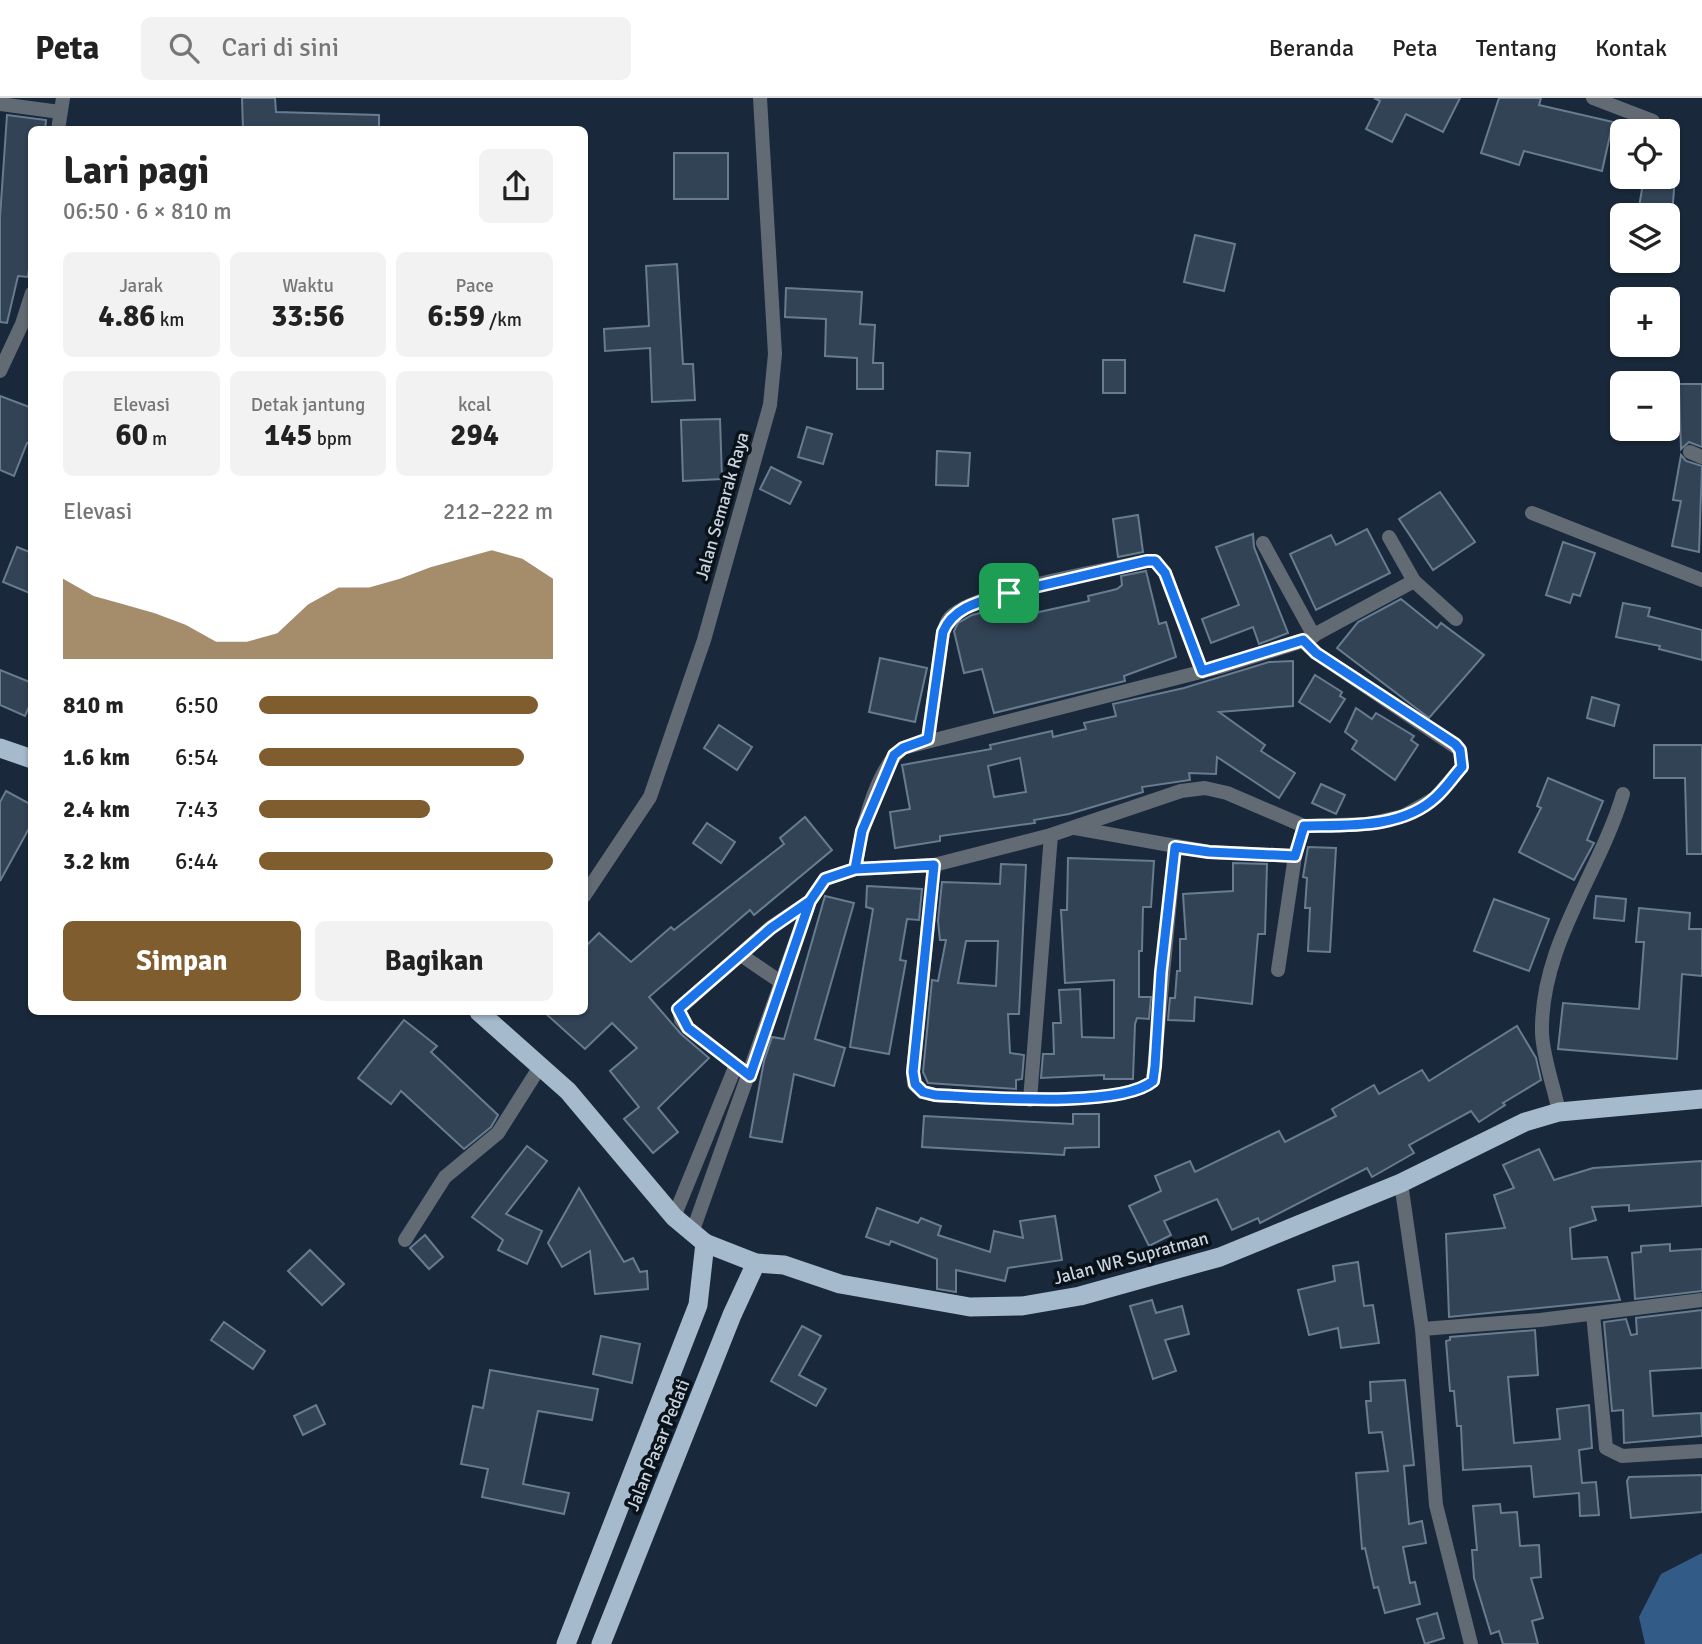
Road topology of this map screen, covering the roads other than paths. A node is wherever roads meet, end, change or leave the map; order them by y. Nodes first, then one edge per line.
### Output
1 (760, 98) edge
2 (1593, 98) edge
3 (0, 104) edge
4 (62, 105) edge
5 (1648, 119) edge
6 (59, 126) edge
7 (28, 305) edge
8 (0, 370) edge
9 (1531, 513) dead end
10 (1389, 537) dead end
11 (1263, 543) dead end
12 (1702, 580) edge
13 (1414, 581) junction
14 (1456, 618) dead end
15 (1309, 638) junction
16 (1202, 671) junction
17 (928, 739) junction
18 (0, 748) edge
19 (28, 758) edge
20 (1623, 794) dead end
21 (1304, 826) junction
22 (1072, 828) junction
23 (1051, 835) junction
24 (1175, 847) junction
25 (1295, 856) junction
26 (934, 865) junction
27 (855, 869) junction
28 (588, 890) edge
29 (810, 901) junction
30 (741, 955) junction
31 (1278, 970) dead end
32 (782, 983) junction
33 (488, 1015) edge
34 (541, 1065) junction
35 (736, 1065) junction
36 (750, 1076) junction
37 (1702, 1099) edge
38 (1030, 1100) junction
39 (1559, 1112) junction
40 (1401, 1183) junction
41 (674, 1216) junction
42 (699, 1238) junction
43 (405, 1240) dead end
44 (756, 1263) junction
45 (1702, 1300) edge
46 (1593, 1314) junction
47 (1422, 1329) junction
48 (1702, 1451) edge
49 (566, 1644) edge
50 (601, 1644) edge
51 (1471, 1644) edge

1 - 28 street, Jalan Semarak Raya
2 - 5 street
3 - 4 street
4 - 6 street
7 - 8 street
9 - 12 street
10 - 13 street
11 - 15 street
13 - 14 street
13 - 15 street
15 - 16 street
15 - 21 street
16 - 17 street
16 - 17 street
17 - 27 street
18 - 19 highway
20 - 39 street
21 - 22 street
21 - 25 street
22 - 23 street
22 - 24 street
23 - 26 street
23 - 38 street
24 - 25 street
24 - 38 street
25 - 31 street
26 - 27 street
26 - 38 street
27 - 29 street
29 - 30 street
29 - 32 street
30 - 32 street
30 - 35 street
32 - 36 street
33 - 34 highway, Jalan WR Supratman
34 - 41 highway, Jalan WR Supratman
34 - 43 street
35 - 36 street
35 - 41 street
36 - 42 street
37 - 39 highway, Jalan WR Supratman
39 - 40 highway, Jalan WR Supratman
40 - 44 highway, Jalan WR Supratman
40 - 47 street
41 - 42 highway, Jalan WR Supratman
42 - 44 highway, Jalan WR Supratman
42 - 49 highway
44 - 50 highway, Jalan Pasar Pedati
45 - 46 street
46 - 47 street
46 - 48 street
47 - 51 street

